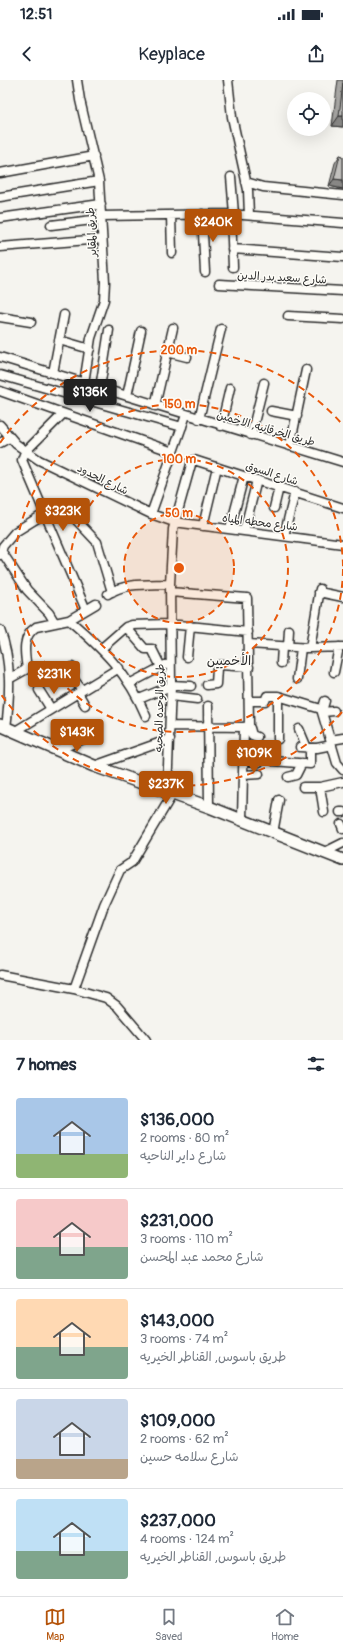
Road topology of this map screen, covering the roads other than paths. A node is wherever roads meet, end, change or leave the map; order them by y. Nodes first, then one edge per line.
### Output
1 (77, 80) edge
2 (228, 80) edge
3 (94, 156) junction
4 (0, 173) edge
5 (231, 178) dead end
6 (99, 181) junction
7 (246, 182) junction
8 (343, 195) edge
9 (0, 197) edge
10 (101, 204) junction
11 (202, 214) junction
12 (232, 214) junction
13 (171, 215) junction
14 (249, 215) junction
15 (0, 218) edge
16 (101, 218) junction
17 (343, 223) edge
18 (51, 225) dead end
19 (102, 239) junction
20 (0, 247) edge
21 (232, 249) junction
22 (172, 253) dead end
23 (343, 257) edge
24 (233, 267) dead end
25 (205, 272) dead end
26 (219, 284) dead end
27 (343, 291) edge
28 (64, 315) dead end
29 (288, 316) dead end
30 (0, 317) edge
31 (343, 319) edge
32 (31, 322) dead end
33 (173, 328) dead end
34 (221, 329) dead end
35 (109, 330) dead end
36 (141, 331) dead end
37 (59, 340) junction
38 (90, 349) junction
39 (167, 352) junction
40 (0, 357) edge
41 (187, 357) dead end
42 (306, 370) dead end
43 (53, 373) junction
44 (0, 375) edge
45 (84, 383) junction
46 (264, 383) dead end
47 (100, 388) junction
48 (230, 388) dead end
49 (0, 391) edge
50 (127, 396) junction
51 (155, 406) junction
52 (271, 411) dead end
53 (63, 414) junction
54 (186, 416) junction
55 (296, 416) junction
56 (199, 419) junction
57 (0, 425) edge
58 (221, 426) junction
59 (182, 427) junction
60 (251, 435) junction
61 (9, 438) junction
62 (0, 443) edge
63 (290, 446) junction
64 (25, 452) junction
65 (173, 452) junction
66 (194, 460) joint
67 (343, 462) edge
68 (217, 467) junction
69 (244, 476) junction
70 (257, 480) junction
71 (279, 487) junction
72 (295, 492) junction
73 (62, 505) dead end
74 (274, 508) dead end
75 (343, 508) edge
76 (44, 514) junction
77 (151, 514) junction
78 (174, 522) junction
79 (203, 526) junction
80 (230, 529) junction
81 (244, 531) junction
82 (284, 536) junction
83 (343, 544) edge
84 (1, 554) edge
85 (170, 588) junction
86 (343, 597) edge
87 (96, 604) dead end
88 (86, 610) junction
89 (69, 620) junction
90 (55, 623) junction
91 (169, 624) junction
92 (126, 626) junction
93 (190, 626) junction
94 (0, 630) edge
95 (289, 630) dead end
96 (248, 632) junction
97 (248, 644) junction
98 (285, 647) junction
99 (341, 647) edge
100 (102, 648) junction
101 (301, 648) junction
102 (310, 648) junction
103 (187, 657) dead end
104 (170, 661) junction
105 (281, 663) dead end
106 (4, 664) edge
107 (72, 667) dead end
108 (161, 667) junction
109 (248, 667) junction
110 (119, 668) junction
111 (334, 672) dead end
112 (9, 679) junction
113 (297, 679) dead end
114 (129, 684) junction
115 (171, 685) junction
116 (207, 685) dead end
117 (191, 686) dead end
118 (39, 690) dead end
119 (80, 691) junction
120 (171, 696) junction
121 (278, 696) junction
122 (139, 699) junction
123 (197, 699) dead end
124 (249, 701) junction
125 (325, 701) dead end
126 (85, 705) dead end
127 (208, 706) dead end
128 (51, 709) junction
129 (323, 711) junction
130 (334, 711) dead end
131 (146, 716) dead end
132 (170, 726) junction
133 (208, 727) junction
134 (247, 727) junction
135 (7, 728) edge
136 (299, 729) dead end
137 (90, 737) dead end
138 (257, 737) dead end
139 (343, 738) edge
140 (170, 739) junction
141 (278, 739) dead end
142 (332, 743) junction
143 (306, 748) junction
144 (57, 750) junction
145 (261, 755) dead end
146 (244, 760) junction
147 (273, 761) dead end
148 (302, 763) junction
149 (94, 766) junction
150 (343, 770) edge
151 (259, 774) dead end
152 (244, 775) junction
153 (288, 777) dead end
154 (343, 782) edge
155 (303, 787) dead end
156 (320, 787) junction
157 (169, 794) junction
158 (279, 800) dead end
159 (209, 808) junction
160 (324, 812) dead end
161 (242, 820) junction
162 (272, 833) junction
163 (343, 843) edge
164 (323, 853) junction
165 (343, 860) edge
166 (0, 975) edge
167 (74, 989) junction
168 (146, 1040) edge

1 - 3 street, طريق المقابر
2 - 7 street
3 - 4 street
3 - 6 street, طريق المقابر
5 - 12 street
6 - 9 street
6 - 10 street, طريق المقابر
7 - 8 street
7 - 14 street
10 - 15 street
10 - 16 street, طريق المقابر
11 - 12 street
11 - 13 street
11 - 25 street
12 - 14 street
12 - 21 street
13 - 16 street
13 - 22 street
14 - 17 street
16 - 18 street
16 - 19 street, طريق المقابر
19 - 20 street
19 - 38 street, طريق المقابر
21 - 23 street
21 - 24 street
26 - 27 street, شارع سعيد بدر الدين
28 - 37 street
29 - 31 street
30 - 32 street
33 - 39 street
34 - 56 street
35 - 47 street
36 - 50 street
37 - 38 street
37 - 43 street
38 - 45 street, طريق المقابر
39 - 41 street
39 - 51 street
40 - 43 street, طريق الخرقانيه, الاخمين
42 - 55 street
43 - 45 street, طريق الخرقانيه, الاخمين
44 - 59 street
45 - 47 street, طريق الخرقانيه, الاخمين
46 - 60 street
47 - 50 street, طريق الخرقانيه, الاخمين
48 - 58 street
49 - 53 street
50 - 51 street, طريق الخرقانيه, الاخمين
51 - 54 street, طريق الخرقانيه, الاخمين
52 - 55 street
53 - 64 street
53 - 65 street
54 - 56 street, طريق الخرقانيه, الاخمين
54 - 59 street
55 - 63 street
56 - 58 street, طريق الخرقانيه, الاخمين
57 - 61 street, شارع الحدود
58 - 60 street, طريق الخرقانيه, الاخمين
59 - 65 street
60 - 63 street, طريق الخرقانيه, الاخمين
61 - 62 street
61 - 64 street, شارع الحدود
63 - 67 street, طريق الخرقانيه, الاخمين
64 - 76 street
64 - 77 street, شارع الحدود
65 - 77 street
66 - 68 street, شارع السوق
66 - 78 street, طريق الوحده الصحيه
68 - 69 street, شارع السوق
68 - 79 street
69 - 70 street, شارع السوق
69 - 80 street
70 - 71 street, شارع السوق
70 - 81 street
71 - 72 street, شارع السوق
71 - 74 street
72 - 75 street, شارع السوق
72 - 82 street
73 - 85 street
76 - 84 street
76 - 88 street
77 - 78 street, شارع الحدود
78 - 79 street, شارع محطه المياه
78 - 85 street, طريق الوحده الصحيه
79 - 80 street, شارع محطه المياه
80 - 81 street, شارع محطه المياه
81 - 82 street, شارع محطه المياه
82 - 83 street, شارع محطه المياه
84 - 90 street
85 - 91 street, طريق الوحده الصحيه
85 - 96 street
86 - 102 street
87 - 88 street
88 - 89 street
89 - 90 street
89 - 100 street
90 - 112 street
91 - 92 street
91 - 93 street
91 - 104 street, طريق الوحده الصحيه
92 - 100 street
92 - 108 street
93 - 96 street
93 - 103 street
94 - 106 street
95 - 98 street
96 - 97 street
97 - 98 street
97 - 109 street
98 - 101 street
98 - 105 street
99 - 102 street
99 - 111 street
100 - 110 street
101 - 102 street
101 - 113 street
104 - 108 street
104 - 115 street, طريق الوحده الصحيه
106 - 112 street
107 - 119 street
108 - 114 street
109 - 116 street
109 - 124 street
110 - 114 street
110 - 119 street
112 - 135 street
114 - 122 street
115 - 117 street
115 - 120 street, طريق الوحده الصحيه
115 - 122 street
118 - 128 street
119 - 126 street
119 - 128 street
120 - 123 street
120 - 132 street, طريق الوحده الصحيه
121 - 124 street
121 - 129 street
121 - 141 street
122 - 131 street
124 - 134 street
125 - 129 street
127 - 133 street
128 - 135 street
129 - 130 street
129 - 142 street
132 - 133 street
132 - 140 street, طريق الوحده الصحيه
133 - 134 street
133 - 159 street
134 - 138 street
134 - 146 street
135 - 144 street
136 - 143 street
137 - 144 street
139 - 142 street
140 - 149 street
140 - 157 street, طريق الوحده الصحيه
142 - 143 street
142 - 150 street
143 - 148 street
144 - 149 street
145 - 146 street
146 - 152 street
147 - 148 street
148 - 153 street
149 - 157 street
151 - 152 street
152 - 161 street
154 - 156 street
155 - 156 street
156 - 160 street
157 - 159 street
157 - 167 street
158 - 162 street
159 - 161 street
161 - 162 street
162 - 164 street
163 - 164 street
164 - 165 street
166 - 167 street
167 - 168 street

